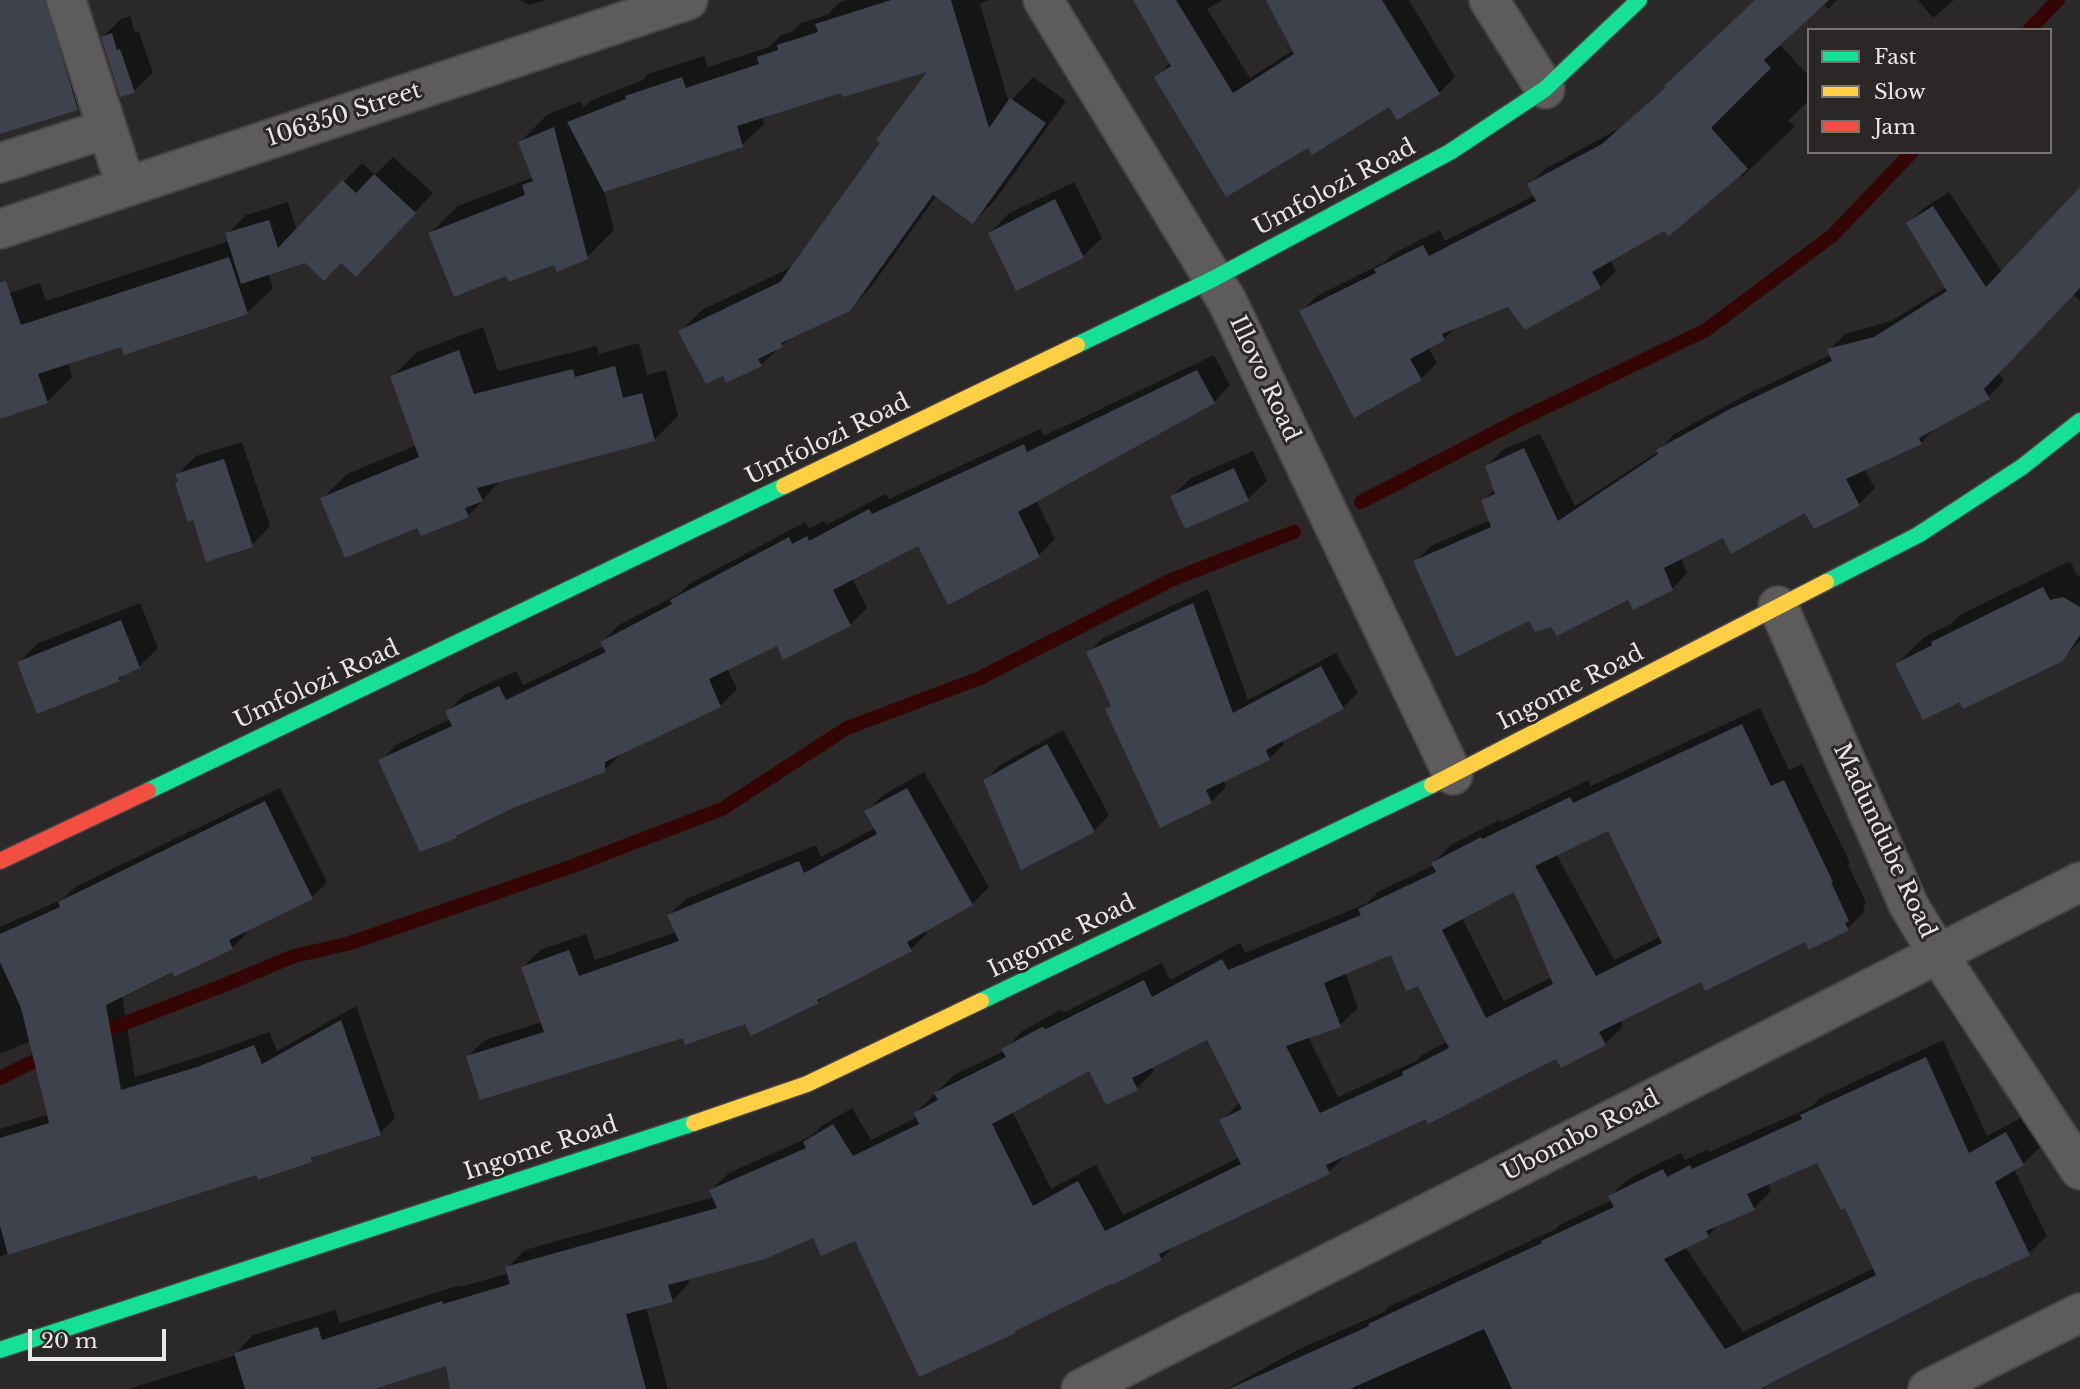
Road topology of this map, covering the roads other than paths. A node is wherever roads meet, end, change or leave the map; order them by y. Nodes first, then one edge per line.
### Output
1 (66, 0) edge
2 (688, 0) edge
3 (1043, 0) edge
4 (1489, 0) edge
5 (1639, 0) edge
6 (1545, 89) junction
7 (106, 129) junction
8 (0, 163) edge
9 (126, 187) junction
10 (0, 229) edge
11 (1213, 279) junction
12 (2080, 421) edge
13 (1778, 606) junction
14 (1452, 775) junction
15 (0, 861) edge
16 (2080, 883) edge
17 (1938, 954) junction
18 (2080, 1170) edge
19 (2080, 1313) edge
20 (0, 1350) edge
21 (1081, 1389) edge
22 (1928, 1389) edge

1 - 7 street
2 - 9 street, 106350 Street
3 - 11 street, Illovo Road
4 - 6 street
5 - 6 street, Umfolozi Road
6 - 11 street, Umfolozi Road
7 - 8 street
7 - 9 street
9 - 10 street, 106350 Street
11 - 14 street, Illovo Road
11 - 15 street, Umfolozi Road
12 - 13 street, Ingome Road
13 - 14 street, Ingome Road
13 - 17 street, Madundube Road
14 - 20 street, Ingome Road
16 - 17 street, Ubombo Road
17 - 18 street, Madundube Road
17 - 21 street, Ubombo Road
19 - 22 street

